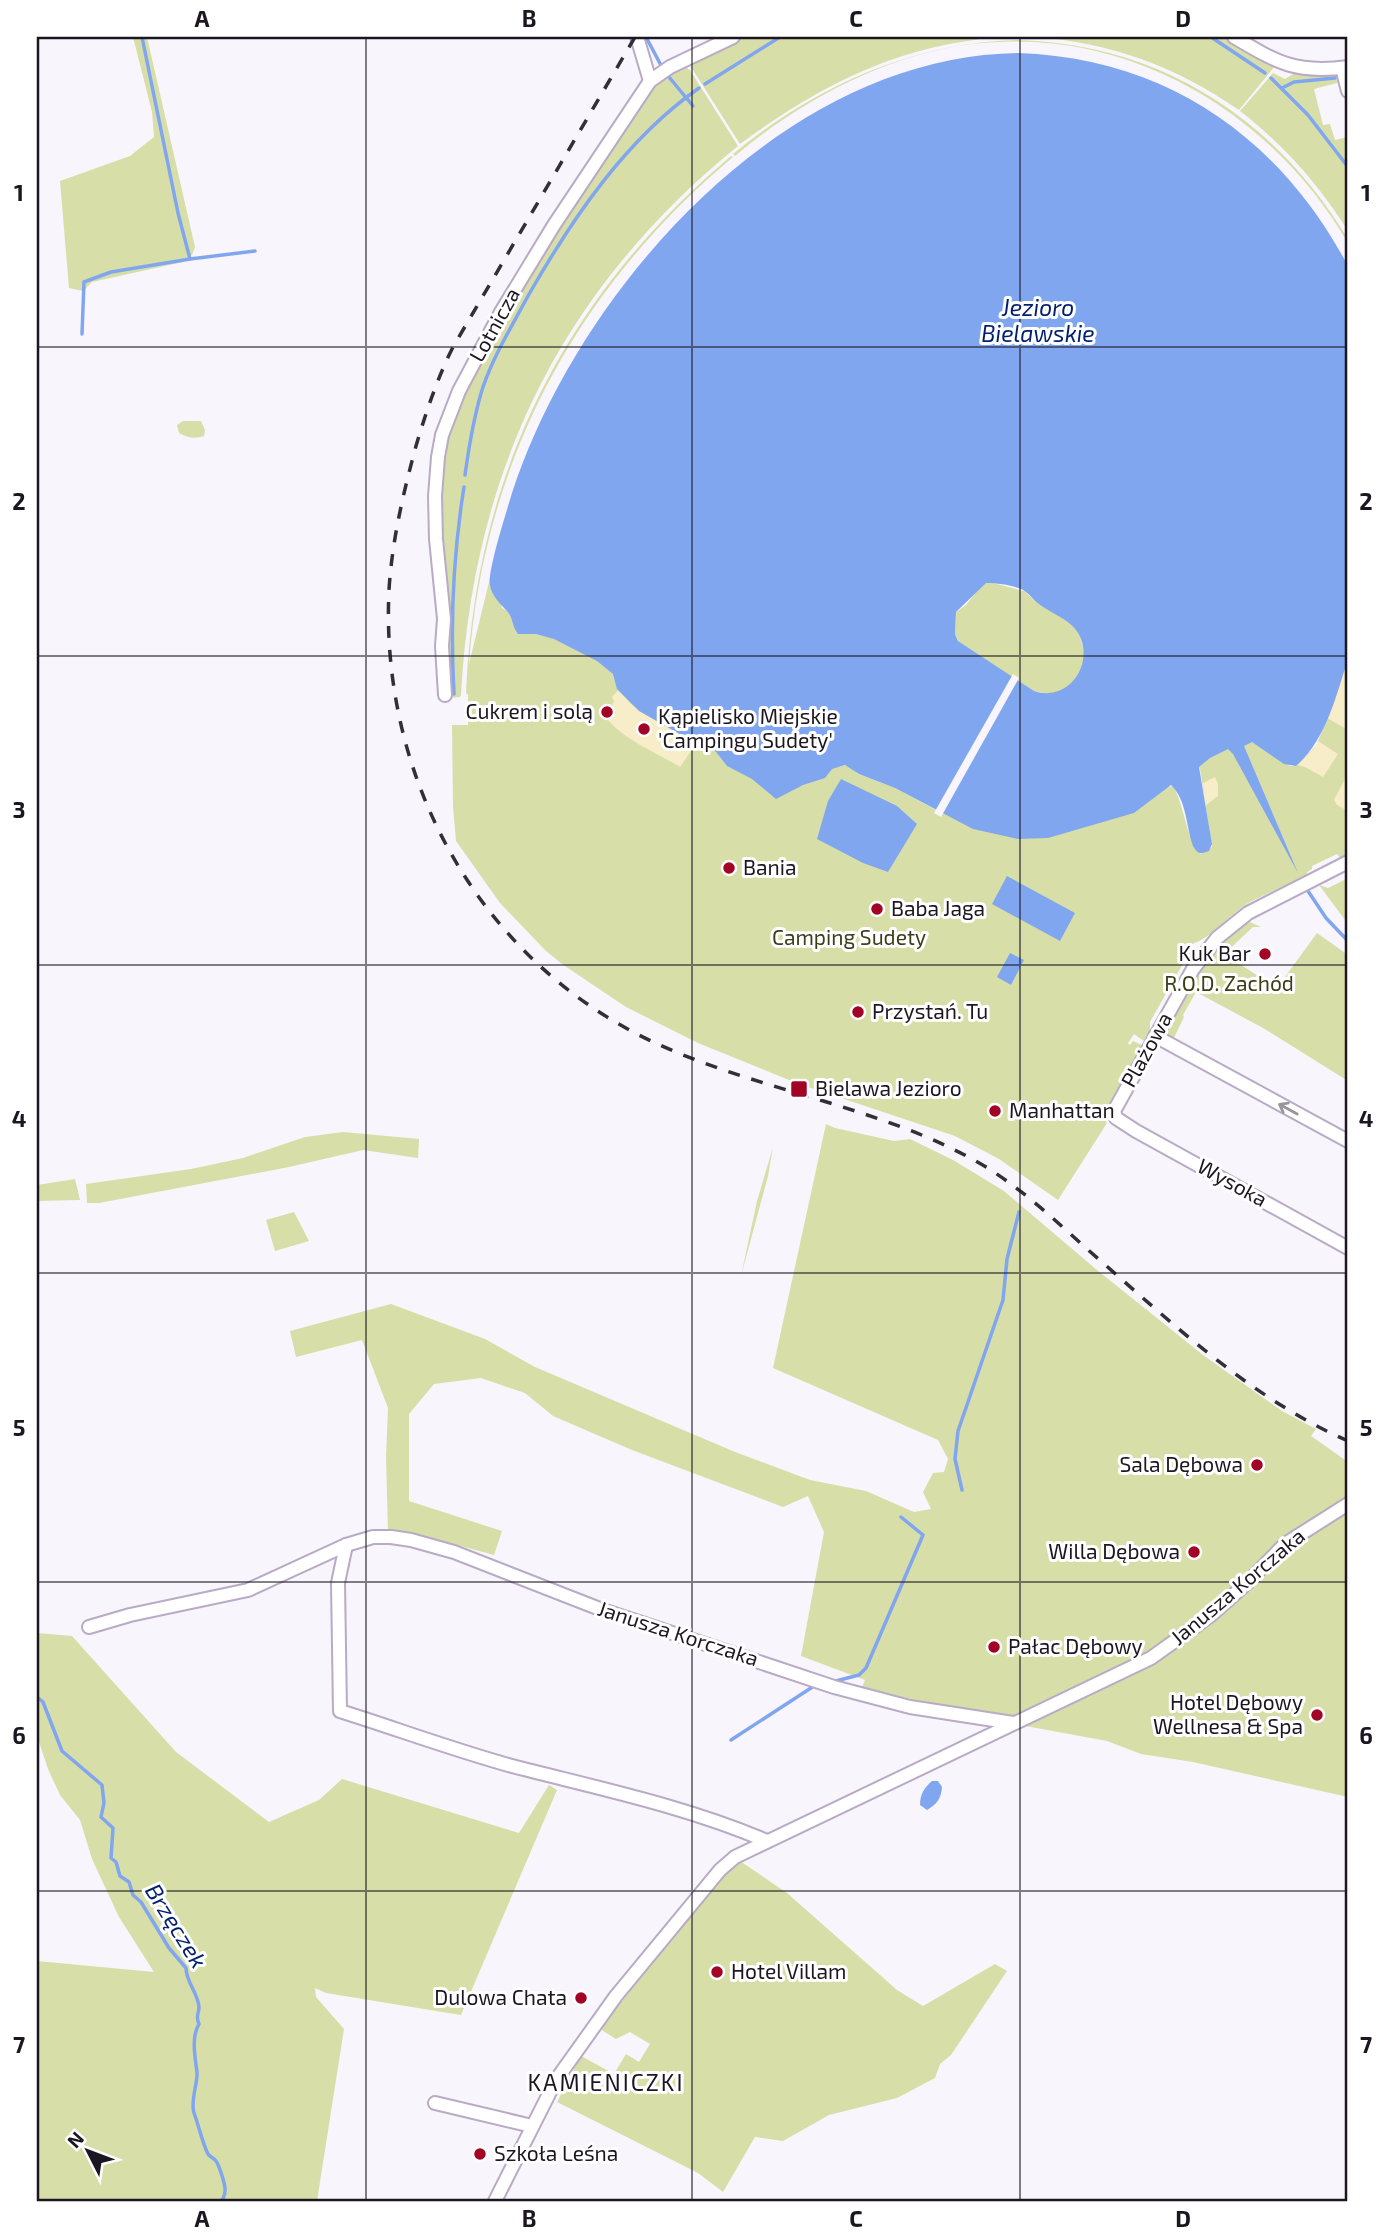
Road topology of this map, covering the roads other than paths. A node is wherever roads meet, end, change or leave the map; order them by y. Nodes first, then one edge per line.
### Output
1 (637, 37) edge
2 (733, 37) edge
3 (1234, 37) edge
4 (1345, 67) edge
5 (653, 79) junction
6 (1348, 91) edge
7 (445, 695) dead end
8 (1348, 862) edge
9 (1155, 1036) junction
10 (1116, 1118) joint
11 (1348, 1141) edge
12 (1348, 1248) edge
13 (1348, 1504) edge
14 (346, 1545) junction
15 (89, 1627) dead end
16 (980, 1718) junction
17 (1014, 1723) junction
18 (993, 1734) junction
19 (767, 1841) junction
20 (435, 2103) dead end
21 (532, 2126) junction
22 (495, 2201) edge

1 - 5 street
2 - 5 street, Lotnicza
3 - 4 street
4 - 6 street
5 - 7 street, Lotnicza
8 - 9 street, Plażowa
9 - 10 street, Plażowa
11 -> 9 street
10 - 12 street, Wysoka
13 - 17 street, Janusza Korczaka
14 - 15 street, Janusza Korczaka
14 - 16 street, Janusza Korczaka
14 - 19 street
16 - 17 street, Janusza Korczaka
16 - 18 street
17 - 18 street, Janusza Korczaka
18 - 19 street, Janusza Korczaka
19 - 21 street, Janusza Korczaka
20 - 21 street
21 - 22 street, Janusza Korczaka

